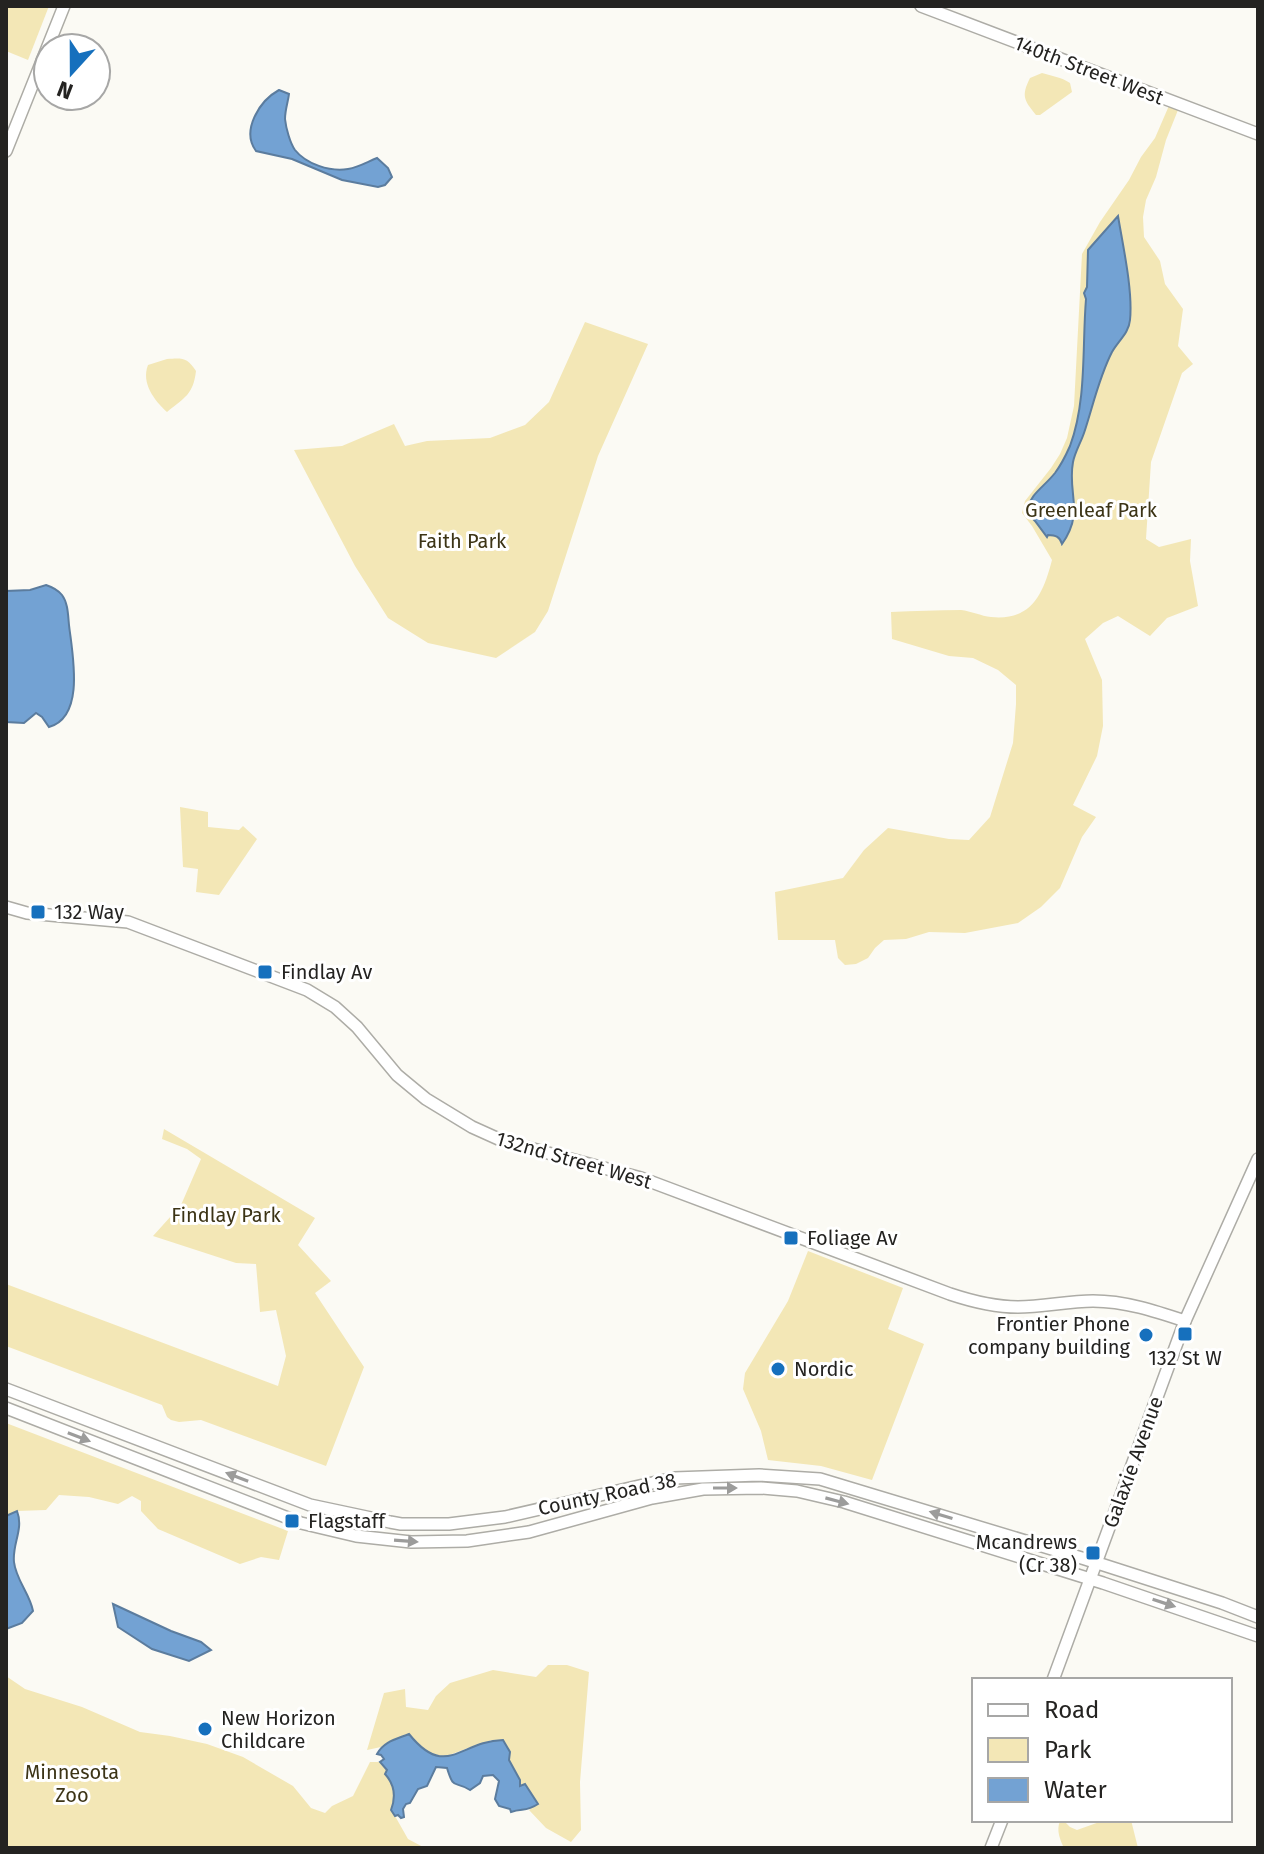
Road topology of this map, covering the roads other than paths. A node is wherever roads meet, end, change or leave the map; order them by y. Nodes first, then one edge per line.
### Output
1 (64, 6) edge
2 (921, 6) edge
3 (1258, 134) edge
4 (6, 151) edge
5 (6, 907) edge
6 (1258, 1159) edge
7 (1185, 1321) junction
8 (6, 1389) edge
9 (6, 1408) edge
10 (1096, 1563) junction
11 (1090, 1579) junction
12 (1258, 1617) edge
13 (1258, 1636) edge
14 (1054, 1678) edge
15 (1001, 1822) edge
16 (991, 1848) edge

1 - 4 main road
2 - 3 main road, 140th Street West
5 - 7 main road, 132nd Street West
6 - 7 main road, Galaxie Avenue
7 - 10 main road, Galaxie Avenue
10 -> 8 main road, County Road 38
9 -> 11 main road
10 - 11 main road, Galaxie Avenue
10 - 12 main road, County Road 38
11 -> 13 main road
11 - 14 main road, Galaxie Avenue
15 - 16 main road

